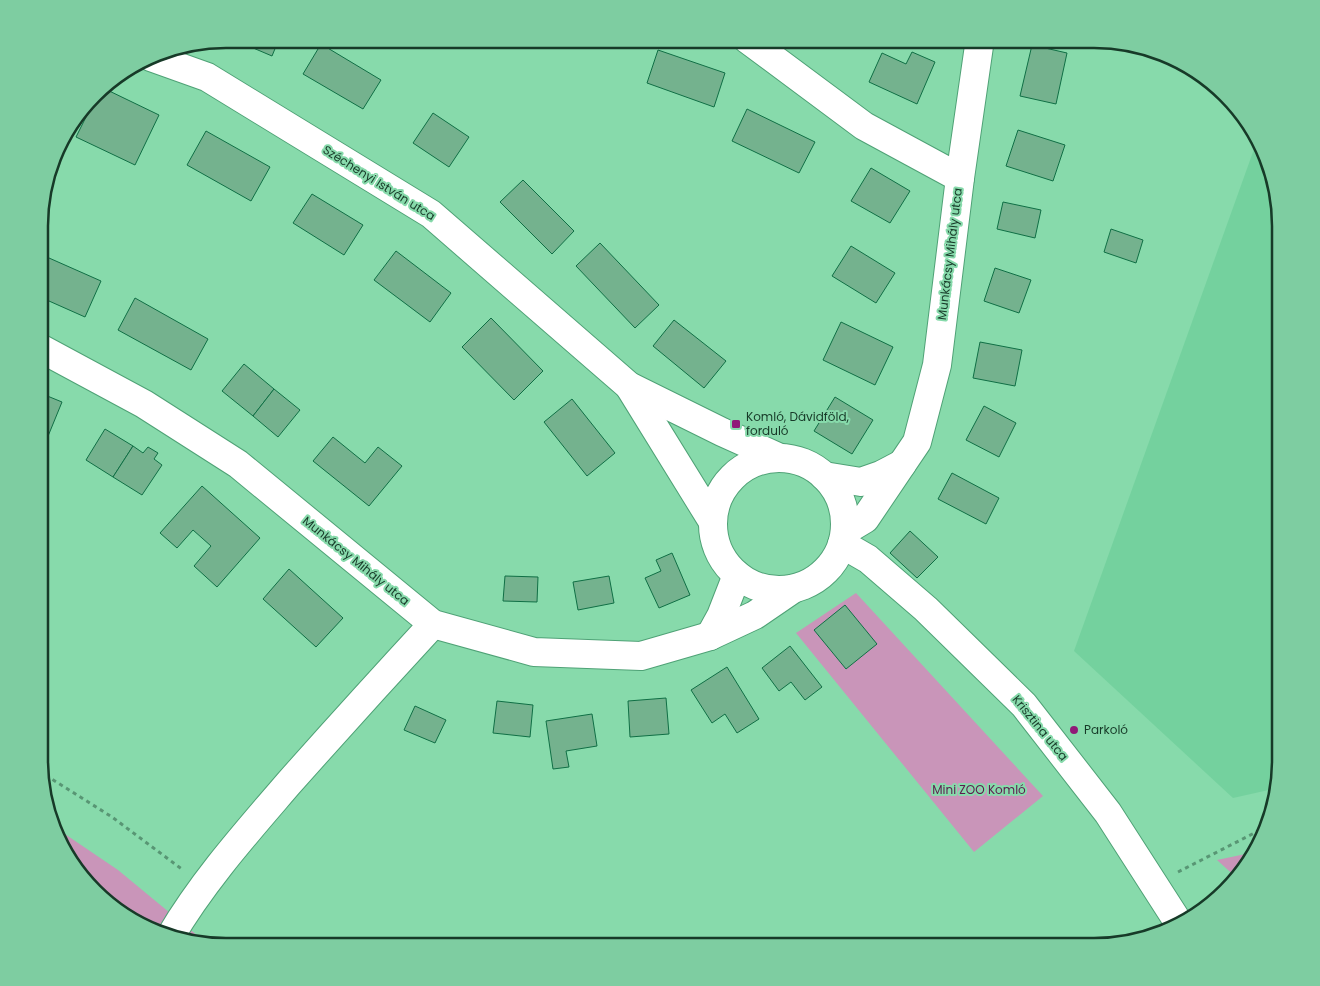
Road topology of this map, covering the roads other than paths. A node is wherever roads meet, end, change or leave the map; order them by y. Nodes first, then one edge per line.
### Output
1 (759, 48) edge
2 (979, 48) edge
3 (160, 60) edge
4 (960, 178) junction
5 (48, 351) edge
6 (629, 386) junction
7 (780, 458) junction
8 (902, 464) junction
9 (824, 476) junction
10 (713, 522) junction
11 (843, 538) junction
12 (737, 575) junction
13 (793, 589) junction
14 (434, 624) junction
15 (710, 636) junction
16 (1176, 919) edge
17 (174, 931) edge

1 - 4 street
2 - 4 street, Munkácsy Mihály utca
3 - 6 street, Széchenyi István utca
4 - 8 street, Munkácsy Mihály utca
5 - 14 street, Munkácsy Mihály utca
6 - 7 street, Széchenyi István utca
6 - 10 street, Széchenyi István utca
7 - 9 street
7 - 10 street
8 - 9 street
8 - 11 street, Munkácsy Mihály utca
9 - 11 street
10 - 12 street
11 - 13 street
11 - 16 street, Krisztina utca
12 - 13 street
12 - 15 street
13 - 15 street, Munkácsy Mihály utca
14 - 15 street, Munkácsy Mihály utca
14 - 17 street

